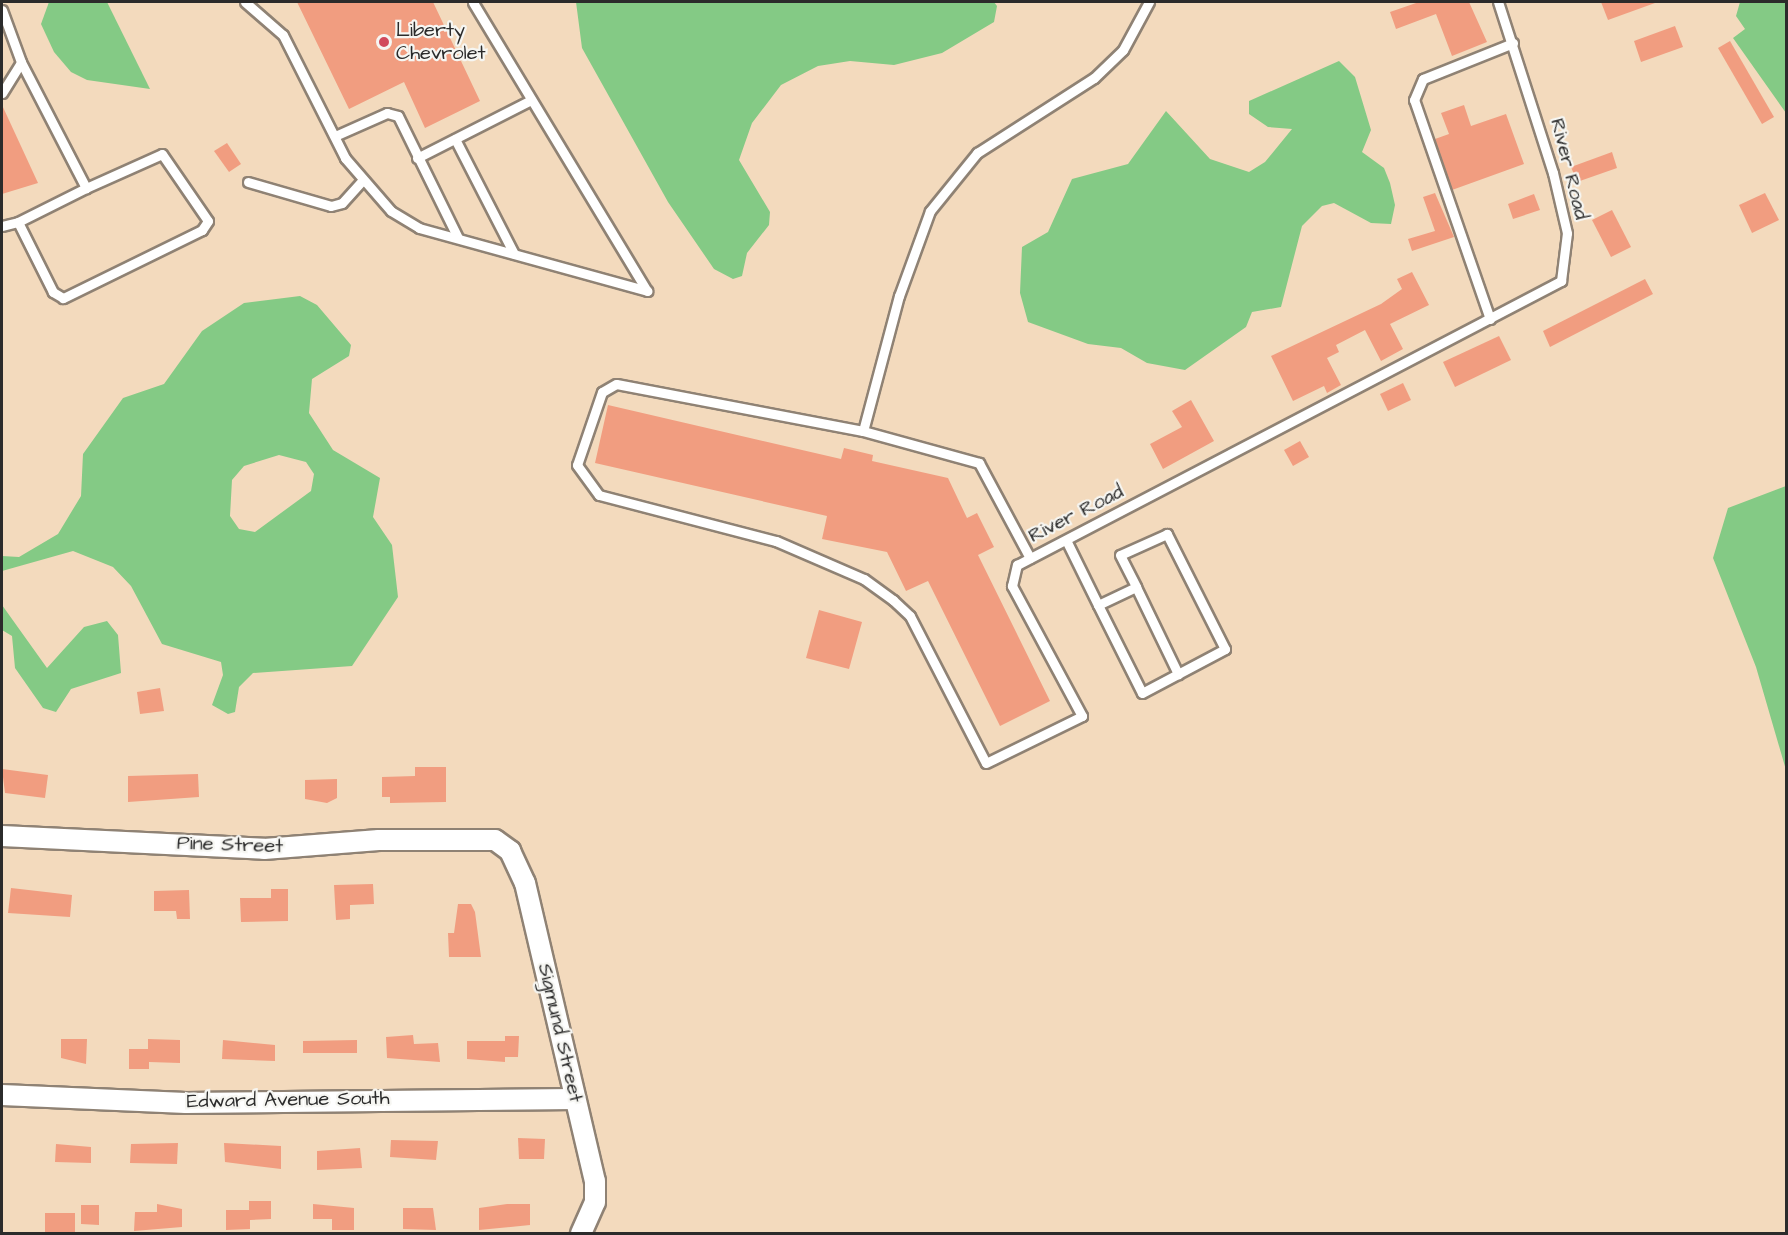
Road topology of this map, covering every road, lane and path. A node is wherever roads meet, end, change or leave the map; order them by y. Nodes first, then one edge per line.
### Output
1 (245, 2) edge
2 (473, 2) edge
3 (1149, 2) edge
4 (1498, 2) edge
5 (2, 10) edge
6 (1512, 43) junction
7 (21, 62) junction
8 (2, 93) edge
9 (531, 100) junction
10 (335, 136) junction
11 (455, 139) junction
12 (417, 158) junction
13 (362, 181) junction
14 (248, 182) dead end
15 (86, 188) junction
16 (18, 222) junction
17 (2, 226) edge
18 (458, 238) junction
19 (514, 254) junction
20 (1490, 319) junction
21 (863, 431) junction
22 (1066, 540) junction
23 (1030, 558) junction
24 (1136, 587) junction
25 (1098, 604) junction
26 (1178, 674) junction
27 (2, 836) edge
28 (495, 840) joint
29 (2, 1095) edge
30 (575, 1099) junction
31 (581, 1233) edge

1 - 10 lane
2 - 9 lane
3 - 21 lane
4 - 6 lane, River Road
5 - 7 lane
6 - 20 lane, River Road
6 - 20 lane
7 - 8 lane
7 - 15 lane
9 - 11 lane
9 - 19 lane
10 - 12 lane
10 - 13 lane
11 - 12 lane
11 - 19 lane
12 - 18 lane
13 - 14 lane
13 - 18 lane
15 - 16 lane
15 - 16 lane
16 - 17 lane
18 - 19 lane
20 - 22 lane, River Road
21 - 23 lane, River Road
21 - 23 lane, River Road
22 - 23 lane, River Road
22 - 25 lane
24 - 25 lane
24 - 26 lane
24 - 26 lane
25 - 26 lane
27 - 28 street, Pine Street
28 - 30 street, Sigmund Street
29 - 30 street, Edward Avenue South
30 - 31 street, Sigmund Street

